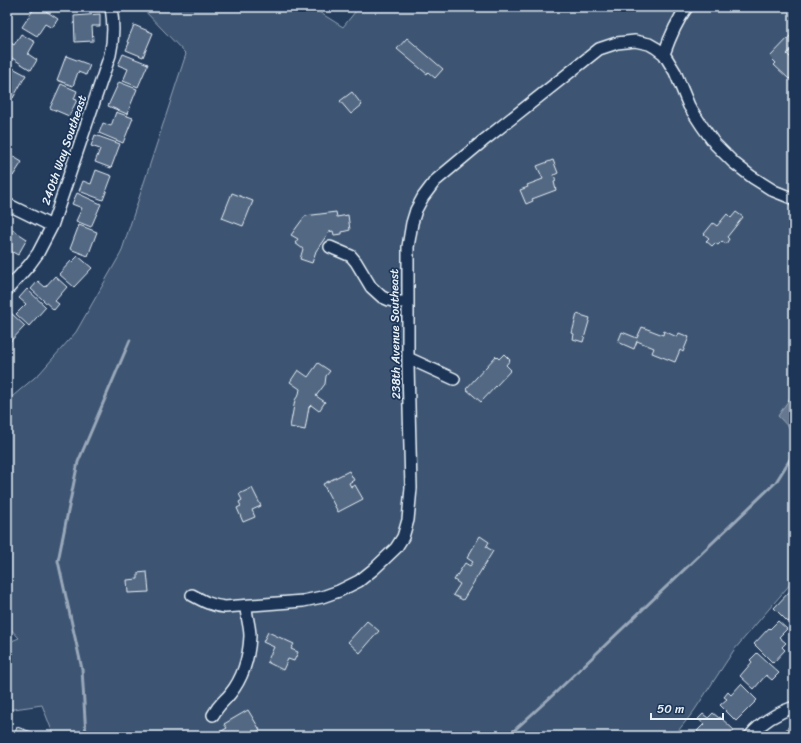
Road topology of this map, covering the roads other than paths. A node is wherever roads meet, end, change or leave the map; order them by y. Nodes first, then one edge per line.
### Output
1 (111, 7) edge
2 (686, 7) edge
3 (664, 54) junction
4 (794, 199) edge
5 (7, 204) edge
6 (52, 226) junction
7 (330, 247) dead end
8 (7, 290) edge
9 (408, 302) junction
10 (408, 358) junction
11 (454, 379) dead end
12 (192, 595) dead end
13 (246, 606) junction
14 (794, 707) edge
15 (213, 715) dead end
16 (750, 736) edge

1 - 6 street, 240th Way Southeast
2 - 3 street
3 - 4 street
3 - 9 street, 238th Avenue Southeast
5 - 6 street
6 - 8 street, 240th Way Southeast
7 - 9 street
9 - 10 street, 238th Avenue Southeast
10 - 11 street
10 - 13 street, 238th Avenue Southeast
12 - 13 street, 238th Avenue Southeast
13 - 15 street
14 - 16 street

